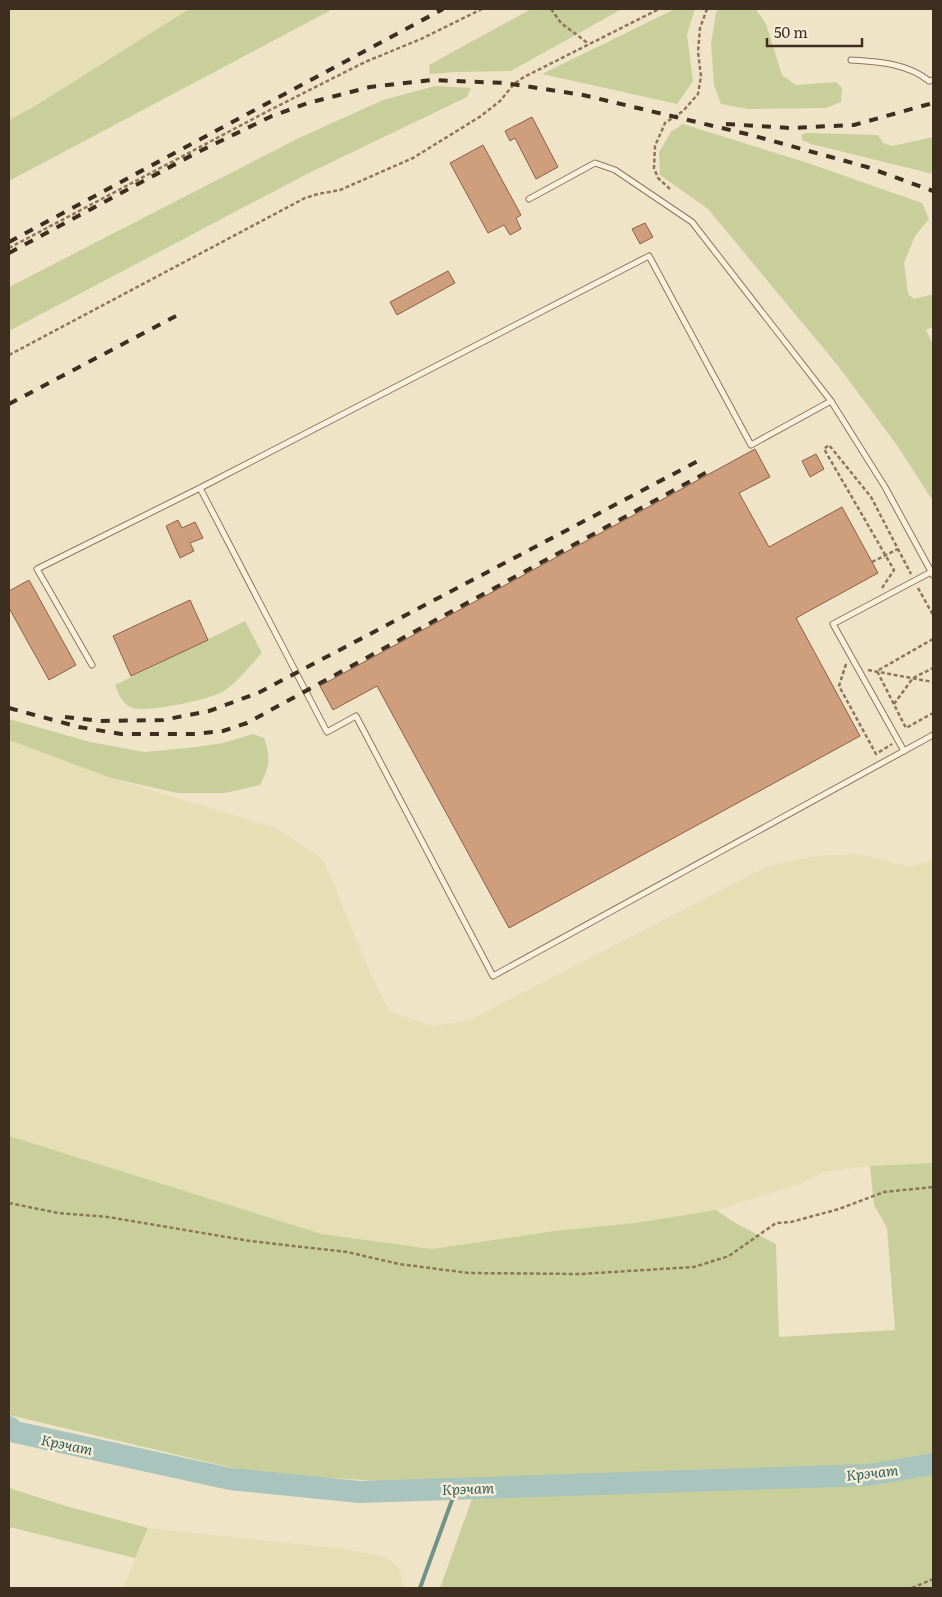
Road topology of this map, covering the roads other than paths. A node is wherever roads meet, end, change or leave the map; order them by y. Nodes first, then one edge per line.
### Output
1 (851, 60) dead end
2 (933, 80) edge
3 (529, 199) dead end
4 (831, 401) junction
5 (200, 488) junction
6 (932, 573) edge
7 (92, 664) dead end
8 (933, 735) edge
9 (904, 751) junction

1 - 2 lane
3 - 4 lane
4 - 5 lane
4 - 6 lane
5 - 7 lane
5 - 9 lane
6 - 9 lane
8 - 9 lane

